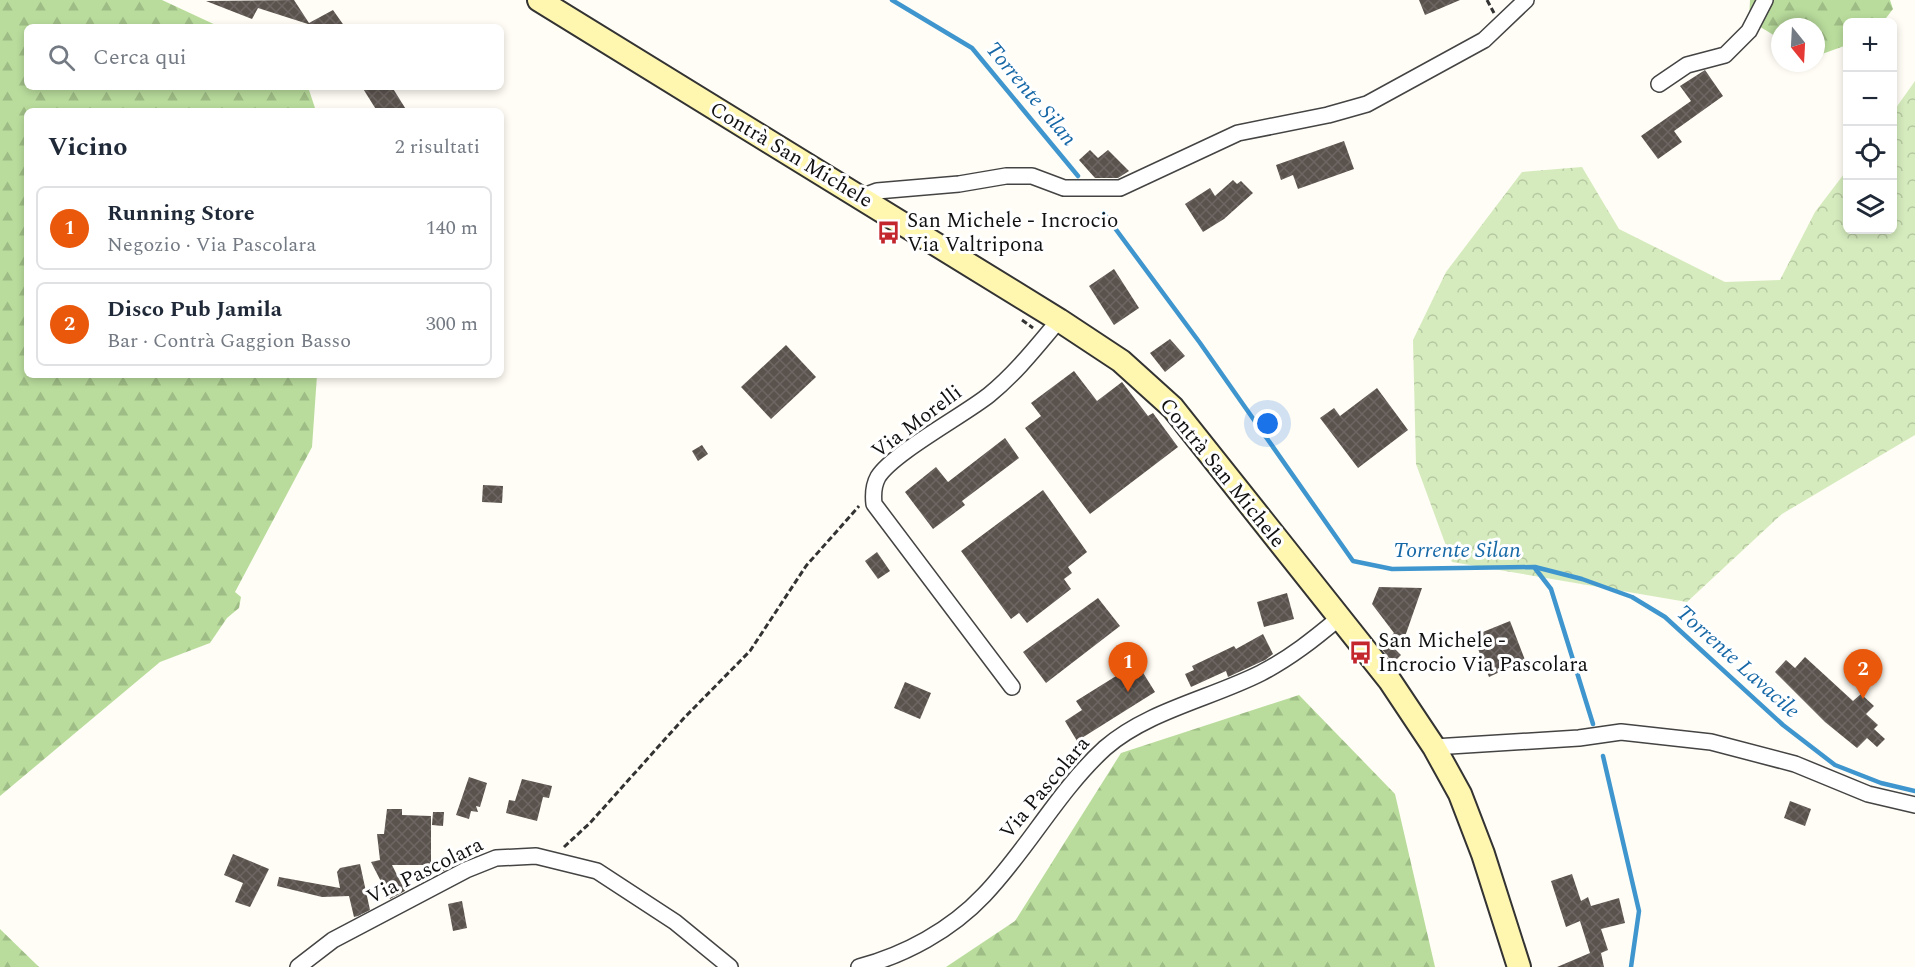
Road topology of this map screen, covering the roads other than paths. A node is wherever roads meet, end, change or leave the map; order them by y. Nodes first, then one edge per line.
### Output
1 (539, 0) edge
2 (1526, 0) edge
3 (1765, 0) edge
4 (1659, 84) dead end
5 (861, 197) junction
6 (1053, 328) junction
7 (1339, 618) junction
8 (1012, 687) dead end
9 (1434, 747) junction
10 (1915, 805) edge
11 (298, 967) edge
12 (730, 967) edge
13 (859, 967) edge
14 (1519, 967) edge

1 - 5 main road, Contrà San Michele
2 - 5 street
3 - 4 street
5 - 6 main road, Contrà San Michele
6 - 7 main road, Contrà San Michele
6 - 8 street, Via Morelli
7 - 9 main road, Contrà San Michele
7 - 13 street, Via Pascolara
9 - 10 street
9 - 14 main road, Contrà San Michele
11 - 12 street, Via Pascolara

